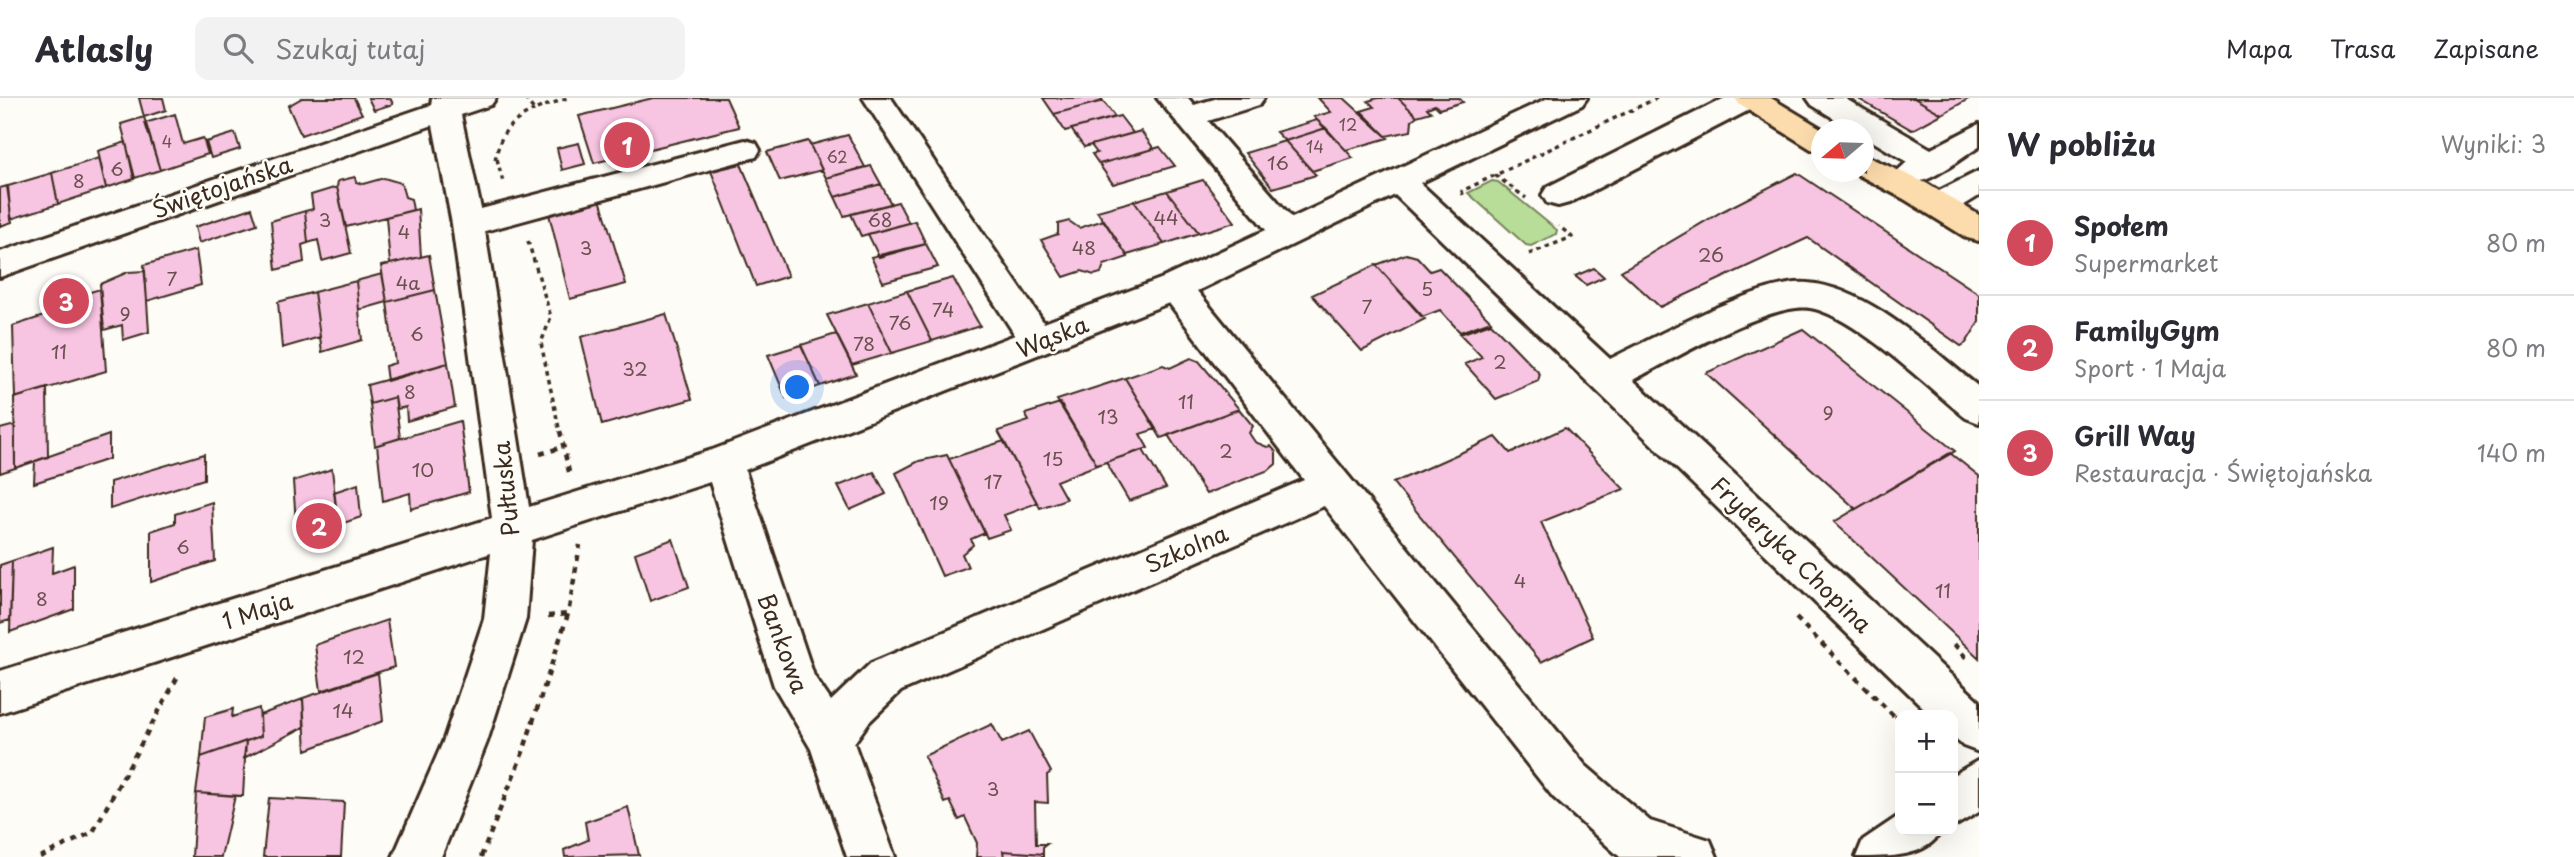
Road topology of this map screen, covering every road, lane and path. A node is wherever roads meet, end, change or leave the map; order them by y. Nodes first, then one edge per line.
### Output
1 (525, 98) edge
2 (567, 98) edge
3 (1249, 98) edge
4 (1572, 98) edge
5 (1749, 98) edge
6 (1782, 98) edge
7 (1822, 98) edge
8 (877, 99) edge
9 (458, 102) edge
10 (1180, 107) edge
11 (1515, 108) edge
12 (1815, 119) edge
13 (1979, 134) edge
14 (1811, 135) edge
15 (745, 150) dead end
16 (1874, 157) edge
17 (1932, 163) junction
18 (1874, 170) edge
19 (1398, 180) junction
20 (1979, 182) edge
21 (1918, 192) junction
22 (1558, 195) dead end
23 (516, 210) junction
24 (468, 224) junction
25 (1979, 230) edge
26 (1286, 232) junction
27 (0, 265) edge
28 (1175, 287) junction
29 (1038, 342) junction
30 (1605, 377) junction
31 (1979, 408) edge
32 (563, 447) dead end
33 (723, 462) junction
34 (1331, 486) junction
35 (513, 529) junction
36 (568, 614) dead end
37 (179, 674) dead end
38 (0, 692) edge
39 (1979, 731) edge
40 (830, 739) junction
41 (1979, 783) edge
42 (1958, 800) edge
43 (1911, 836) edge
44 (40, 857) edge
45 (417, 857) edge
46 (481, 857) edge
47 (870, 857) edge
48 (1693, 857) edge
49 (1883, 857) edge

1 - 2 path
3 - 10 street
4 - 11 street, Wąska
5 - 14 main road
5 - 22 street
6 - 12 main road
7 - 17 street
8 - 29 street
9 - 24 street, Pułtuska
9 - 27 street, Świętojańska
10 - 26 street
11 - 19 street, Wąska
13 - 17 street
15 - 23 street
16 - 21 main road
17 - 21 street
18 - 21 main road
19 - 26 street, Wąska
19 - 30 street, Fryderyka Chopina
20 - 21 street
21 - 25 main road
23 - 24 street
23 - 32 path
24 - 35 street, Pułtuska
26 - 28 street, Wąska
28 - 29 street, Wąska
28 - 34 street
29 - 33 street, Wąska
30 - 31 street
30 - 39 street, Fryderyka Chopina
33 - 35 street, Wąska
33 - 40 street, Bankowa
34 - 40 street, Szkolna
34 - 48 street
35 - 38 street, 1 Maja
35 - 45 street, Pułtuska
36 - 46 path
37 - 44 path
40 - 47 street, Bankowa
41 - 42 street
43 - 49 street

